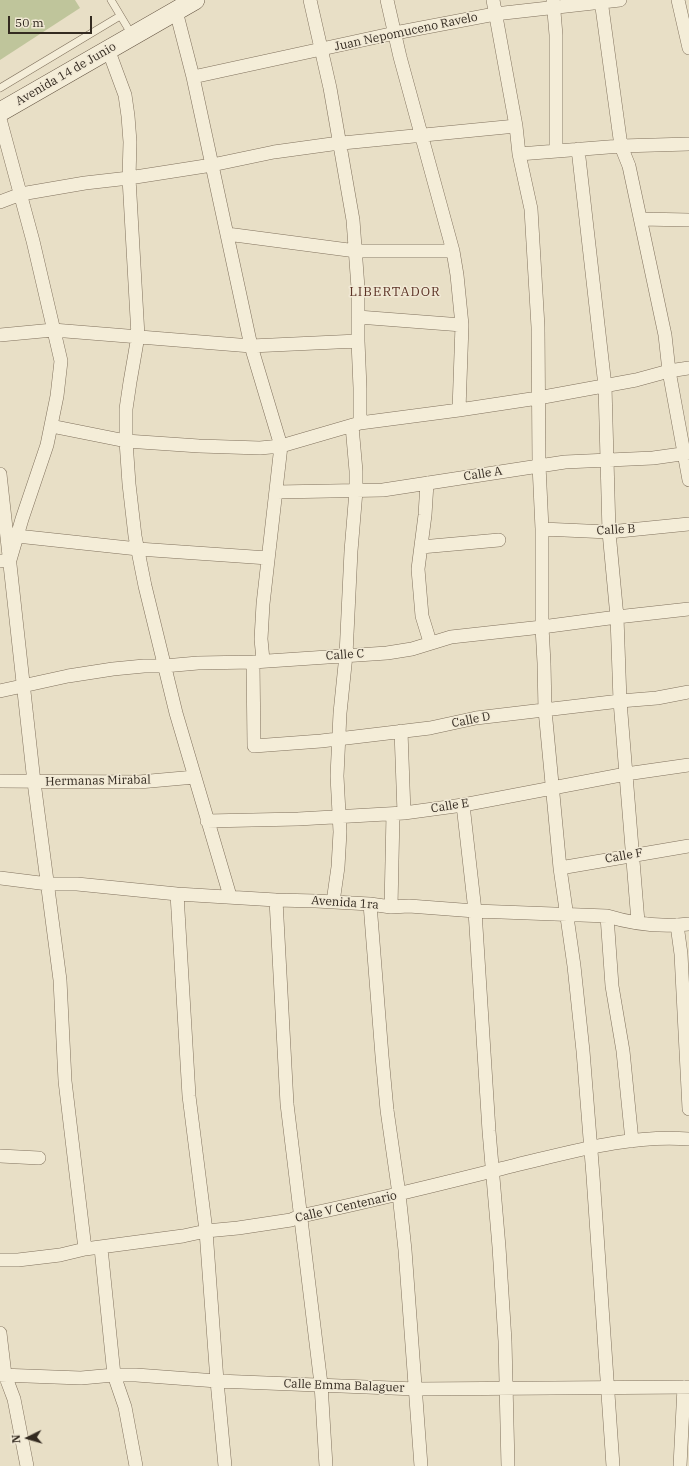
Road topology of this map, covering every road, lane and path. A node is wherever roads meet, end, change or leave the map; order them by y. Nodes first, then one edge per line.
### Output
1 (111, 0) edge
2 (195, 0) edge
3 (310, 0) edge
4 (387, 0) edge
5 (493, 0) edge
6 (620, 0) edge
7 (678, 0) edge
8 (601, 1) edge
9 (554, 4) edge
10 (176, 11) junction
11 (495, 14) junction
12 (120, 16) junction
13 (395, 34) junction
14 (132, 36) junction
15 (689, 48) edge
16 (108, 49) junction
17 (322, 50) junction
18 (193, 77) junction
19 (0, 88) edge
20 (0, 112) edge
21 (0, 119) edge
22 (516, 126) junction
23 (421, 134) junction
24 (340, 144) junction
25 (689, 144) edge
26 (621, 146) junction
27 (578, 149) junction
28 (556, 151) junction
29 (519, 154) junction
30 (212, 165) junction
31 (129, 178) junction
32 (21, 194) junction
33 (0, 202) edge
34 (641, 219) junction
35 (689, 220) edge
36 (227, 234) junction
37 (356, 250) junction
38 (453, 251) junction
39 (358, 317) junction
40 (462, 325) junction
41 (53, 330) junction
42 (0, 335) edge
43 (138, 336) junction
44 (358, 341) junction
45 (251, 346) junction
46 (689, 368) edge
47 (669, 371) junction
48 (604, 386) junction
49 (538, 398) junction
50 (459, 410) junction
51 (356, 424) junction
52 (52, 426) junction
53 (126, 441) junction
54 (282, 446) junction
55 (687, 453) edge
56 (608, 460) junction
57 (539, 466) junction
58 (0, 474) edge
59 (689, 480) edge
60 (427, 484) junction
61 (356, 490) junction
62 (277, 492) junction
63 (689, 524) edge
64 (542, 529) junction
65 (609, 532) junction
66 (17, 536) junction
67 (499, 540) dead end
68 (421, 547) junction
69 (138, 549) junction
70 (268, 558) junction
71 (5, 561) edge
72 (689, 609) edge
73 (617, 616) junction
74 (542, 627) junction
75 (430, 642) junction
76 (346, 655) junction
77 (258, 661) junction
78 (164, 666) junction
79 (24, 686) junction
80 (0, 691) edge
81 (689, 692) edge
82 (620, 701) junction
83 (545, 710) junction
84 (400, 731) junction
85 (340, 738) junction
86 (689, 765) edge
87 (626, 774) junction
88 (195, 777) junction
89 (0, 781) edge
90 (34, 782) junction
91 (553, 787) junction
92 (463, 805) junction
93 (398, 814) junction
94 (339, 816) junction
95 (207, 821) junction
96 (689, 846) edge
97 (632, 854) junction
98 (560, 868) junction
99 (0, 878) edge
100 (48, 884) junction
101 (177, 894) junction
102 (230, 896) junction
103 (276, 900) junction
104 (333, 902) junction
105 (370, 904) junction
106 (391, 907) junction
107 (475, 911) junction
108 (566, 915) junction
109 (607, 916) junction
110 (638, 922) junction
111 (683, 925) edge
112 (689, 1109) edge
113 (689, 1139) edge
114 (632, 1141) junction
115 (590, 1148) junction
116 (0, 1156) edge
117 (39, 1158) dead end
118 (493, 1171) junction
119 (399, 1194) junction
120 (300, 1216) junction
121 (206, 1231) junction
122 (100, 1248) junction
123 (85, 1249) junction
124 (0, 1260) edge
125 (0, 1333) edge
126 (2, 1375) edge
127 (114, 1375) junction
128 (217, 1382) junction
129 (320, 1384) junction
130 (607, 1387) junction
131 (686, 1387) edge
132 (416, 1389) junction
133 (506, 1389) junction
134 (27, 1466) edge
135 (136, 1466) edge
136 (225, 1466) edge
137 (326, 1466) edge
138 (421, 1466) edge
139 (508, 1466) edge
140 (613, 1466) edge
141 (680, 1466) edge

1 - 12 lane
2 - 10 street, Avenida 14 de Junio
3 - 17 street
4 - 13 street
5 - 11 street
6 - 8 street, Juan Nepomuceno Ravelo
7 - 15 street
8 - 9 street, Juan Nepomuceno Ravelo
8 - 26 street
9 - 11 street, Juan Nepomuceno Ravelo
9 - 28 street
10 - 14 street, Avenida 14 de Junio
10 - 18 street
11 - 13 street, Juan Nepomuceno Ravelo
11 - 22 street
12 - 14 lane
12 - 19 lane
13 - 17 street, Juan Nepomuceno Ravelo
13 - 23 street
14 - 16 street, Avenida 14 de Junio
16 - 20 street, Avenida 14 de Junio
16 - 31 street
17 - 18 street, Juan Nepomuceno Ravelo
17 - 24 street
18 - 30 street
21 - 32 street
22 - 23 street
22 - 29 street
23 - 24 street
23 - 38 street
24 - 30 street
24 - 37 street
25 - 26 street
26 - 27 street
26 - 34 street
27 - 28 street
27 - 48 street
28 - 29 street
29 - 49 street
30 - 31 street
30 - 36 street
31 - 32 street
31 - 43 street
32 - 33 street
32 - 41 street
34 - 35 street
34 - 47 street
36 - 37 street
36 - 45 street
37 - 38 street
37 - 39 street
38 - 40 street
39 - 40 street
39 - 44 street
40 - 50 street
41 - 42 street
41 - 43 street
41 - 52 street
43 - 45 street
43 - 53 street
44 - 45 street
44 - 51 street
45 - 54 street
46 - 47 street
47 - 48 street
47 - 55 street
48 - 49 street
48 - 56 street
49 - 50 street
49 - 57 street
50 - 51 street
51 - 54 street
51 - 61 street
52 - 53 street
52 - 66 street
53 - 54 street
53 - 69 street
54 - 62 street
55 - 56 street, Calle A
55 - 59 street
56 - 57 street, Calle A
56 - 65 street
57 - 60 street, Calle A
57 - 64 street
58 - 71 street
60 - 61 street, Calle A
60 - 68 street
61 - 62 street, Calle A
61 - 76 street
62 - 70 street
63 - 65 street, Calle B
64 - 65 street, Calle B
64 - 74 street
65 - 73 street
66 - 69 street
66 - 71 street
67 - 68 street
68 - 75 street
69 - 70 street
69 - 78 street
70 - 77 street
71 - 79 street
72 - 73 street, Calle C
73 - 74 street, Calle C
73 - 82 street
74 - 75 street, Calle C
74 - 83 street
75 - 76 street, Calle C
76 - 77 street, Calle C
76 - 85 street
77 - 78 street, Calle C
77 - 85 street, Calle D
78 - 79 street, Calle C
78 - 88 street
79 - 80 street, Calle C
79 - 90 street
81 - 82 street, Calle D
82 - 83 street, Calle D
82 - 87 street
83 - 84 street, Calle D
83 - 91 street
84 - 85 street, Calle D
84 - 93 street
85 - 94 street
86 - 87 street, Calle E
87 - 91 street, Calle E
87 - 97 street
88 - 90 street, Hermanas Mirabal
88 - 95 street
89 - 90 street, Hermanas Mirabal
90 - 100 street
91 - 92 street, Calle E
91 - 98 street
92 - 93 street, Calle E
92 - 107 street
93 - 94 street, Calle E
93 - 106 street
94 - 95 street, Calle E
94 - 104 street
95 - 102 street
96 - 97 street, Calle F
97 - 98 street, Calle F
97 - 110 street
98 - 108 street
99 - 100 street, Avenida 1ra
100 - 101 street, Avenida 1ra
100 - 123 street
101 - 102 street, Avenida 1ra
101 - 121 street
102 - 103 street, Avenida 1ra
103 - 104 street, Avenida 1ra
103 - 120 street
104 - 105 street, Avenida 1ra
105 - 106 street, Avenida 1ra
105 - 119 street
106 - 107 street, Avenida 1ra
107 - 108 street, Avenida 1ra
107 - 118 street
108 - 109 street, Avenida 1ra
108 - 115 street
109 - 110 street, Avenida 1ra
109 - 114 street
110 - 111 street, Avenida 1ra
111 - 112 street
113 - 114 street, Calle V Centenario
114 - 115 street, Calle V Centenario
115 - 118 street, Calle V Centenario
115 - 130 street
116 - 117 street
118 - 119 street, Calle V Centenario
118 - 133 street
119 - 120 street, Calle V Centenario
119 - 132 street
120 - 121 street, Calle V Centenario
120 - 129 street
121 - 122 street, Calle V Centenario
121 - 128 street
122 - 123 street, Calle V Centenario
122 - 127 street
123 - 124 street, Calle V Centenario
125 - 126 street
126 - 127 street, Calle Emma Balaguer
126 - 134 street
127 - 128 street, Calle Emma Balaguer
127 - 135 street
128 - 129 street, Calle Emma Balaguer
128 - 136 street
129 - 132 street, Calle Emma Balaguer
129 - 137 street
130 - 131 street, Calle Emma Balaguer
130 - 133 street, Calle Emma Balaguer
130 - 140 street
131 - 141 street
132 - 133 street, Calle Emma Balaguer
132 - 138 street
133 - 139 street

